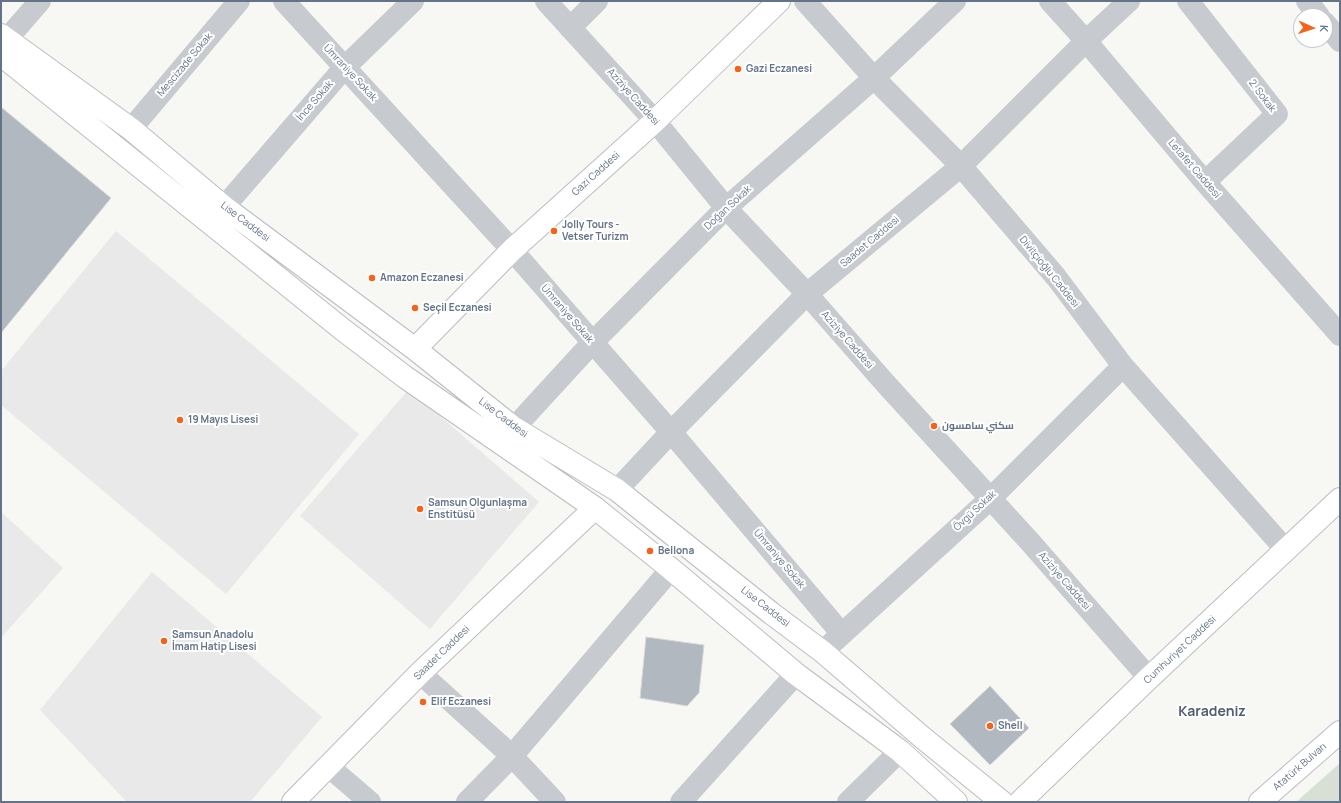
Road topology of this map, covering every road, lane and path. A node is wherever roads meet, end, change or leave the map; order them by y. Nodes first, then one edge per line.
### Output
1 (40, 1) edge
2 (239, 1) edge
3 (284, 1) edge
4 (413, 1) edge
5 (546, 1) edge
6 (597, 1) edge
7 (779, 1) edge
8 (805, 1) edge
9 (956, 1) edge
10 (1050, 1) edge
11 (1128, 1) edge
12 (1188, 1) edge
13 (570, 28) junction
14 (1333, 32) edge
15 (1340, 40) edge
16 (1086, 41) junction
17 (3, 49) edge
18 (345, 67) junction
19 (874, 78) junction
20 (655, 121) junction
21 (131, 129) junction
22 (961, 166) junction
23 (1205, 182) junction
24 (224, 207) junction
25 (726, 208) junction
26 (512, 250) junction
27 (807, 294) junction
28 (1340, 335) edge
29 (592, 343) junction
30 (415, 348) junction
31 (1123, 366) junction
32 (514, 428) junction
33 (671, 432) junction
34 (617, 490) junction
35 (990, 498) junction
36 (1340, 499) edge
37 (595, 508) junction
38 (1286, 550) junction
39 (671, 569) junction
40 (842, 634) junction
41 (824, 652) junction
42 (420, 673) junction
43 (796, 674) junction
44 (1149, 678) junction
45 (1340, 732) edge
46 (900, 751) junction
47 (512, 756) junction
48 (328, 766) junction
49 (293, 802) edge
50 (370, 802) edge
51 (467, 802) edge
52 (555, 802) edge
53 (681, 802) edge
54 (848, 802) edge
55 (956, 802) edge
56 (1002, 802) edge
57 (1020, 802) edge
58 (1260, 802) edge

1 - 17 street
2 - 21 street, Mescizade Sokak
3 - 18 street, Ümraniye Sokak
4 - 18 street, İnce Sokak
5 - 13 street, Aziziye Caddesi
6 - 13 street
7 - 20 main road, Gazi Caddesi
8 - 19 street, Divitçioğlu Caddesi
9 - 19 street, Doğan Sokak
10 - 16 street, Letafet Caddesi
11 - 16 street, Saadet Caddesi
12 - 23 street, 2. Sokak
13 - 20 street, Aziziye Caddesi
14 - 15 street
16 - 22 street, Saadet Caddesi
16 - 23 street, Letafet Caddesi
17 - 21 main road, Lise Caddesi
17 - 37 main road, Lise Caddesi
18 - 24 street, İnce Sokak
18 - 26 street, Ümraniye Sokak
19 - 22 street, Divitçioğlu Caddesi
19 - 25 street, Doğan Sokak
20 - 25 street, Aziziye Caddesi
20 - 26 main road, Gazi Caddesi
21 - 24 main road, Lise Caddesi
22 - 27 street, Saadet Caddesi
22 - 31 street, Divitçioğlu Caddesi
23 - 28 street, Letafet Caddesi
24 - 30 main road, Lise Caddesi
25 - 27 street, Aziziye Caddesi
25 - 29 street, Doğan Sokak
26 - 29 street, Ümraniye Sokak
26 - 30 main road, Gazi Caddesi
27 - 33 street, Saadet Caddesi
27 - 35 street, Aziziye Caddesi
29 - 32 street, Doğan Sokak
29 - 33 street, Ümraniye Sokak
30 - 32 main road, Lise Caddesi
31 - 35 street, Övgü Sokak
31 - 38 street, Divitçioğlu Caddesi
32 - 34 main road, Lise Caddesi
33 - 34 street, Saadet Caddesi
33 - 40 street, Ümraniye Sokak
34 - 41 main road, Lise Caddesi
35 - 40 street, Övgü Sokak
35 - 44 street, Aziziye Caddesi
36 - 38 main road, Cumhuriyet Caddesi
37 - 39 main road, Lise Caddesi
37 - 42 main road, Saadet Caddesi
38 - 44 main road, Cumhuriyet Caddesi
39 - 43 main road, Lise Caddesi
39 - 47 street
40 - 41 street, Övgü Sokak
41 - 56 main road, Lise Caddesi
42 - 47 street
42 - 48 main road, Saadet Caddesi
43 - 46 main road, Lise Caddesi
43 - 53 street
44 - 57 main road, Cumhuriyet Caddesi
45 - 58 main road, Atatürk Bulvarı
46 - 54 street
46 - 55 main road, Lise Caddesi
47 - 51 street
47 - 52 street
48 - 49 main road, Saadet Caddesi
48 - 50 street

